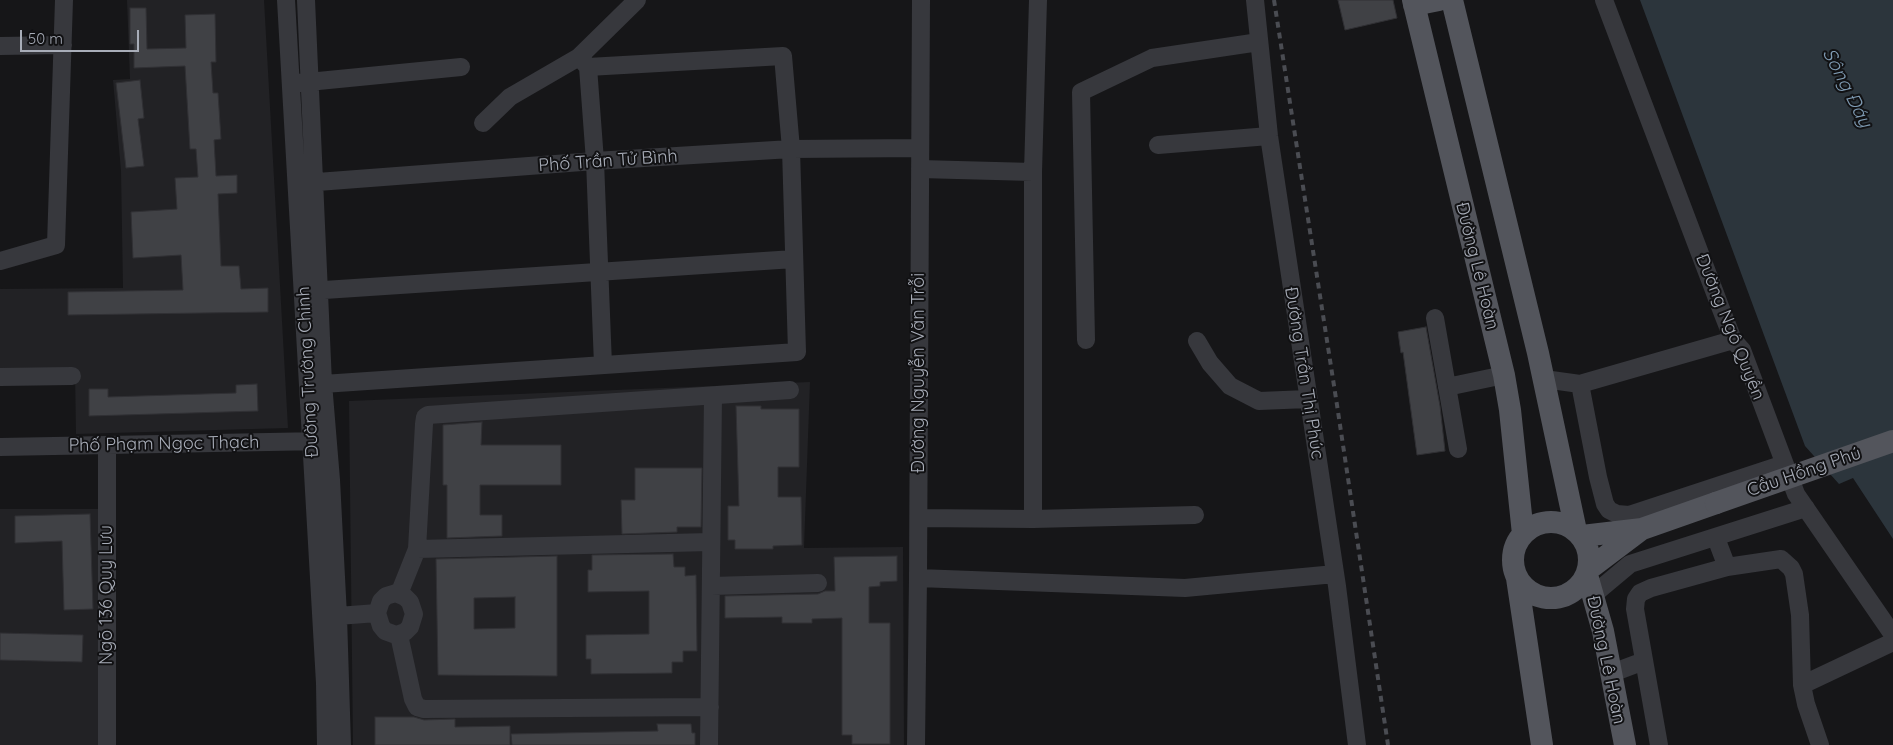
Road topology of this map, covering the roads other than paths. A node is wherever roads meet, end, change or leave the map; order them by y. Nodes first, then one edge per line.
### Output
1 (64, 0) edge
2 (286, 0) edge
3 (306, 0) edge
4 (637, 0) edge
5 (921, 0) edge
6 (1038, 0) edge
7 (1255, 0) edge
8 (1440, 0) edge
9 (1452, 0) edge
10 (1604, 0) edge
11 (1413, 2) edge
12 (1259, 42) junction
13 (63, 45) junction
14 (0, 46) edge
15 (584, 62) junction
16 (462, 66) dead end
17 (310, 82) junction
18 (291, 84) junction
19 (483, 123) dead end
20 (1269, 136) junction
21 (1158, 145) dead end
22 (920, 148) junction
23 (791, 149) junction
24 (595, 161) junction
25 (920, 169) junction
26 (1033, 172) junction
27 (306, 183) junction
28 (794, 259) junction
29 (0, 261) edge
30 (599, 271) junction
31 (311, 291) junction
32 (1435, 318) dead end
33 (1086, 340) dead end
34 (1197, 340) dead end
35 (1733, 340) junction
36 (1538, 353) junction
37 (603, 365) junction
38 (1502, 368) junction
39 (72, 376) dead end
40 (0, 377) edge
41 (1544, 380) junction
42 (316, 384) junction
43 (1580, 384) junction
44 (1447, 387) junction
45 (790, 390) dead end
46 (713, 396) junction
47 (1308, 399) junction
48 (320, 441) junction
49 (1893, 441) edge
50 (107, 445) junction
51 (0, 446) edge
52 (1458, 449) dead end
53 (1784, 464) junction
54 (1806, 508) junction
55 (1195, 516) dead end
56 (919, 518) junction
57 (1033, 519) junction
58 (1642, 529) junction
59 (1579, 533) junction
60 (1523, 534) junction
61 (1716, 538) junction
62 (711, 542) junction
63 (417, 549) junction
64 (1727, 567) junction
65 (327, 569) junction
66 (1335, 574) junction
67 (918, 578) junction
68 (1517, 578) junction
69 (1589, 580) junction
70 (818, 583) dead end
71 (711, 586) junction
72 (400, 594) junction
73 (377, 613) junction
74 (338, 616) junction
75 (399, 635) junction
76 (1893, 635) edge
77 (1893, 642) edge
78 (331, 648) junction
79 (1644, 661) junction
80 (1612, 673) junction
81 (1802, 685) junction
82 (710, 707) junction
83 (334, 740) edge
84 (107, 745) edge
85 (709, 745) edge
86 (916, 745) edge
87 (1356, 745) edge
88 (1542, 745) edge
89 (1625, 745) edge
90 (1659, 745) edge
91 (1820, 745) edge

1 - 13 street
2 - 18 street, Đường Trường Chinh
3 - 17 street, Đường Trường Chinh
4 - 15 street
5 - 22 street, Đường Nguyễn Văn Trỗi
6 - 26 street
7 - 12 street, Đường Trần Thị Phúc
8 - 11 main road
9 - 36 main road
10 - 35 street, Đường Ngô Quyền
11 - 38 main road, Đường Lê Hoàn
12 - 20 street, Đường Trần Thị Phúc
12 - 33 street
13 - 14 street
13 - 29 street
15 - 19 street
15 - 23 street
15 - 24 street
16 - 17 street
17 - 18 street
17 - 27 street, Đường Trường Chinh
18 - 27 street, Đường Trường Chinh
20 - 21 street
20 - 47 street, Đường Trần Thị Phúc
22 - 23 street, Phố Trần Tử Bình
22 - 25 street, Đường Nguyễn Văn Trỗi
23 - 24 street, Phố Trần Tử Bình
23 - 28 street
24 - 27 street, Phố Trần Tử Bình
24 - 30 street
25 - 26 street
25 - 56 street, Đường Nguyễn Văn Trỗi
26 - 57 street
27 - 31 street, Đường Trường Chinh
28 - 30 street
28 - 37 street
30 - 31 street
30 - 37 street
31 - 42 street, Đường Trường Chinh
32 - 44 street
34 - 47 street
35 - 43 street
35 - 53 street, Đường Ngô Quyền
36 - 38 main road
36 - 41 main road
37 - 42 street
38 - 44 street
38 - 60 main road, Đường Lê Hoàn
39 - 40 street
41 - 43 street
41 - 59 main road
42 - 48 street, Đường Trường Chinh
43 - 53 street
44 - 52 street
45 - 46 street
46 - 62 street
46 - 63 street
47 - 66 street, Đường Trần Thị Phúc
48 - 50 street, Phố Phạm Ngọc Thạch
48 - 65 street, Đường Trường Chinh
49 - 58 main road, Cầu Hồng Phú, bridge
50 - 51 street, Phố Phạm Ngọc Thạch
50 - 84 street, Ngõ 136 Quy Lưu
53 - 54 street, Đường Ngô Quyền
54 - 61 street
54 - 76 street, Đường Ngô Quyền
55 - 57 street
56 - 57 street
56 - 67 street, Đường Nguyễn Văn Trỗi
58 - 59 main road
58 - 69 main road
59 - 60 main road
59 - 69 main road
60 - 68 main road
61 - 64 street
61 - 69 street
62 - 63 street
62 - 71 street
63 - 72 street
64 - 79 street
64 - 81 street
65 - 74 street, Đường Trường Chinh
65 - 78 street, Đường Trường Chinh
66 - 67 street
66 - 87 street, Đường Trần Thị Phúc
67 - 86 street, Đường Nguyễn Văn Trỗi
68 - 69 main road
68 - 88 main road
69 - 80 main road, Đường Lê Hoàn
70 - 71 street
71 - 82 street
72 - 73 street
72 - 75 street
73 - 74 street
73 - 75 street
74 - 78 street, Đường Trường Chinh
75 - 82 street
77 - 81 street
78 - 83 street, Đường Trường Chinh
79 - 80 street
79 - 90 street
80 - 89 main road, Đường Lê Hoàn
81 - 91 street
82 - 85 street

